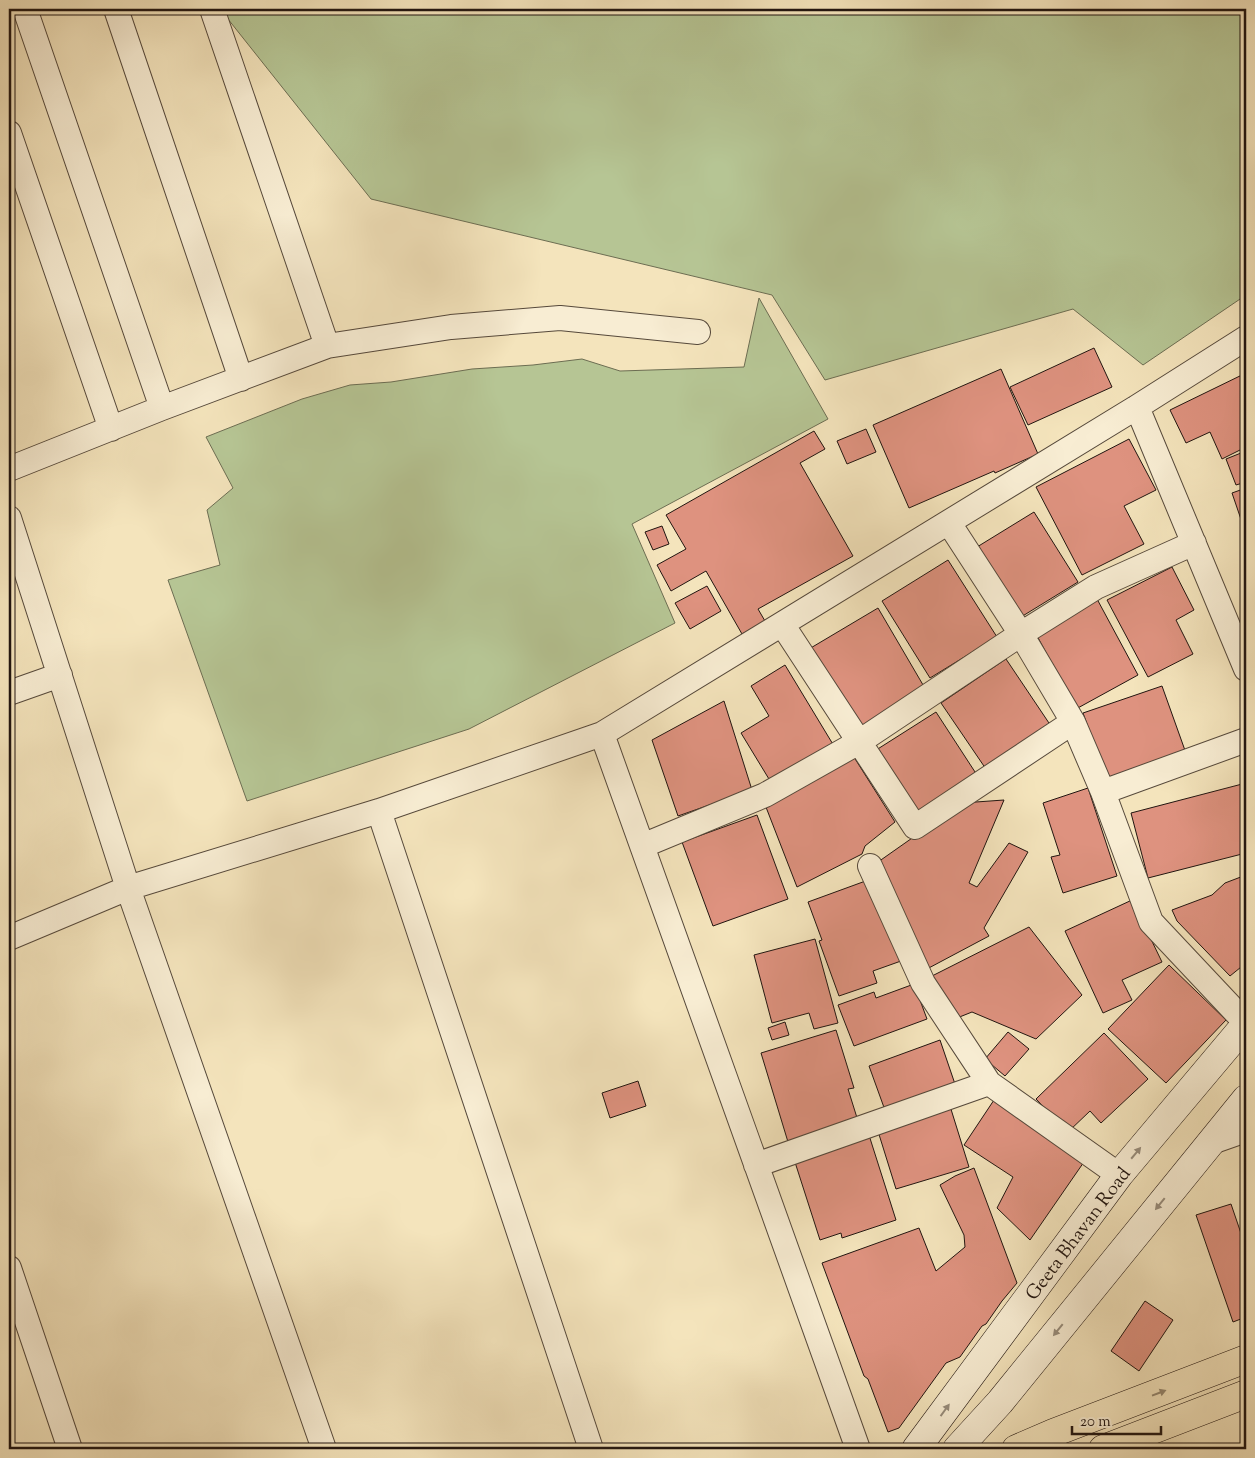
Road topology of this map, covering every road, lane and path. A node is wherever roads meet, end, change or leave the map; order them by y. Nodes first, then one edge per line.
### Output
1 (25, 9) edge
2 (116, 9) edge
3 (212, 9) edge
4 (9, 133) edge
5 (698, 332) dead end
6 (1246, 338) edge
7 (327, 346) junction
8 (241, 379) junction
9 (1137, 407) junction
10 (162, 408) junction
11 (111, 429) junction
12 (9, 470) edge
13 (9, 518) edge
14 (949, 523) junction
15 (1194, 543) junction
16 (782, 624) junction
17 (1022, 634) junction
18 (1246, 668) edge
19 (60, 675) junction
20 (9, 693) edge
21 (1073, 722) junction
22 (602, 734) junction
23 (1246, 740) edge
24 (859, 742) junction
25 (1103, 792) junction
26 (379, 811) junction
27 (642, 846) junction
28 (870, 866) dead end
29 (128, 888) junction
30 (9, 938) edge
31 (1246, 1024) edge
32 (989, 1084) junction
33 (1246, 1099) edge
34 (1246, 1130) edge
35 (1209, 1143) junction
36 (756, 1165) junction
37 (1119, 1175) junction
38 (9, 1268) edge
39 (1246, 1359) edge
40 (1246, 1394) edge
41 (70, 1449) edge
42 (324, 1449) edge
43 (591, 1449) edge
44 (858, 1449) edge
45 (916, 1449) edge
46 (957, 1449) edge
47 (1016, 1449) edge
48 (1103, 1449) edge

1 - 10 street
2 - 8 street
3 - 7 street
4 - 11 street
5 - 7 street
6 - 9 street
7 - 8 street
8 - 10 street
9 - 14 street
9 - 15 street
10 - 11 street
11 - 12 street
13 - 19 street
14 - 16 street
14 - 17 street
15 - 17 street
15 - 18 street
16 - 22 street
16 - 24 street
17 - 21 street
17 - 24 street
19 - 20 street
19 - 29 street
21 - 24 street
21 - 25 street
22 - 26 street
22 - 27 street
23 - 25 street
24 - 27 street
25 - 31 street
26 - 29 street
26 - 43 street
27 - 36 street
28 - 32 street
29 - 30 street
29 - 42 street
37 -> 31 main road, Geeta Bhavan Road
32 - 36 street
32 - 37 street
33 - 35 main road
34 - 35 street
35 -> 46 main road
36 - 44 street
45 -> 37 main road, Geeta Bhavan Road
38 - 41 street
47 -> 39 main road
40 - 48 main road

